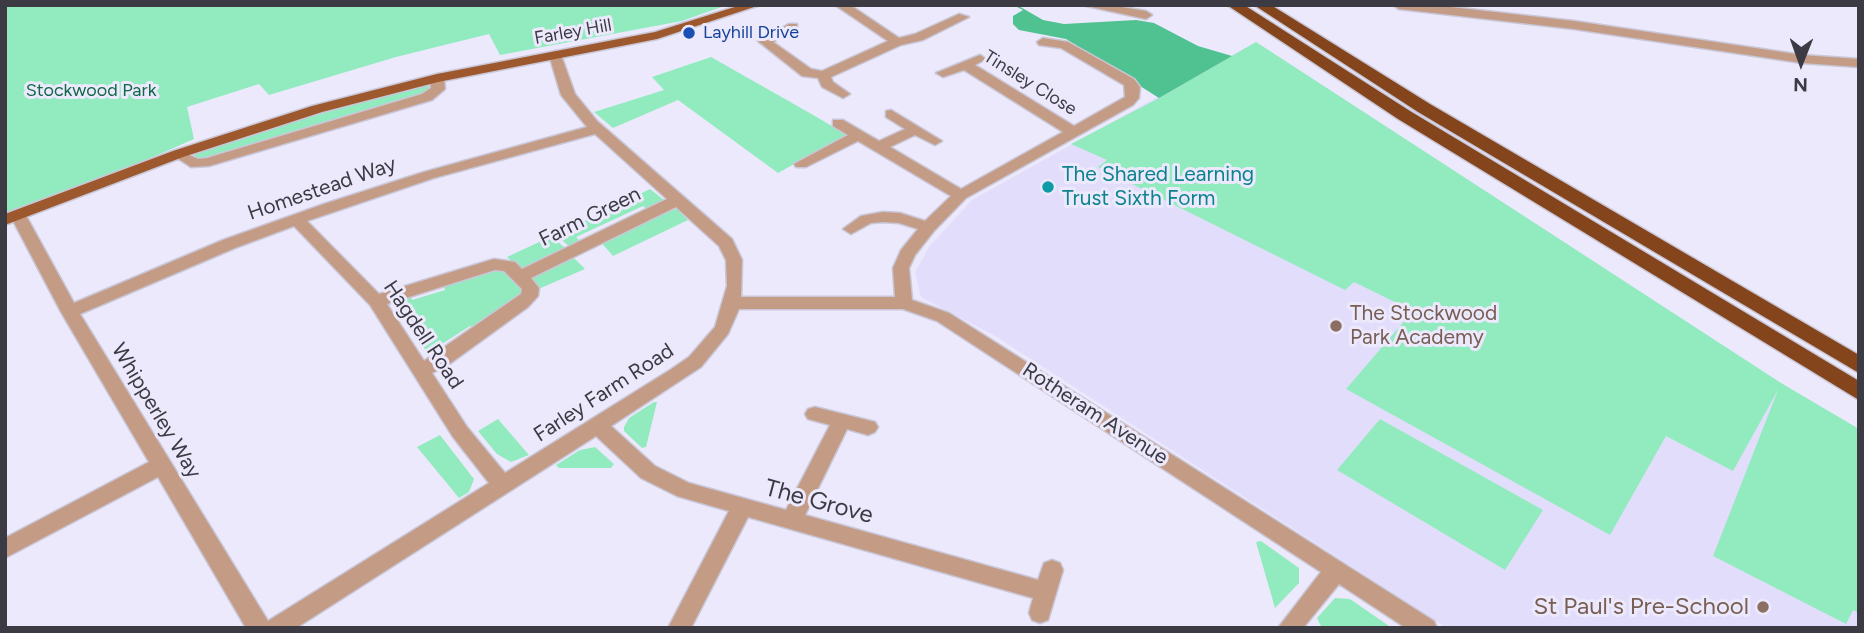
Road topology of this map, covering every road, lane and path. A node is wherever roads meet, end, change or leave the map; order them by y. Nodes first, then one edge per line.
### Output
1 (754, 5) edge
2 (864, 5) edge
3 (1088, 5) edge
4 (1234, 5) edge
5 (1261, 5) edge
6 (1406, 6) edge
7 (846, 8) edge
8 (1146, 15) dead end
9 (963, 17) dead end
10 (793, 27) dead end
11 (897, 42) junction
12 (1043, 42) dead end
13 (555, 55) junction
14 (1859, 63) edge
15 (943, 73) dead end
16 (824, 75) junction
17 (437, 78) joint
18 (843, 94) dead end
19 (891, 114) dead end
20 (838, 123) dead end
21 (596, 129) junction
22 (916, 129) junction
23 (1073, 132) junction
24 (857, 135) junction
25 (935, 141) dead end
26 (878, 147) junction
27 (178, 154) joint
28 (801, 164) dead end
29 (961, 195) junction
30 (678, 200) junction
31 (12, 217) edge
32 (296, 219) junction
33 (928, 227) junction
34 (851, 229) dead end
35 (521, 275) junction
36 (376, 301) junction
37 (732, 303) junction
38 (904, 303) junction
39 (70, 312) junction
40 (1859, 365) edge
41 (420, 371) junction
42 (1859, 392) edge
43 (815, 414) dead end
44 (842, 421) junction
45 (597, 425) junction
46 (867, 427) dead end
47 (162, 465) junction
48 (502, 485) junction
49 (742, 508) junction
50 (791, 521) junction
51 (5, 549) edge
52 (1052, 570) dead end
53 (1337, 570) junction
54 (259, 628) edge
55 (276, 628) edge
56 (679, 628) edge
57 (1289, 628) edge
58 (1426, 628) edge

1 - 13 main road, Farley Hill
2 - 7 street
3 - 8 street
4 - 42 highway
5 - 40 highway
6 - 14 street
7 - 11 street
9 - 11 street
10 - 16 street
11 - 16 street
12 - 23 street, Tinsley Close
13 - 17 main road, Farley Hill
13 - 21 street, Farley Farm Road
15 - 23 street, Tinsley Close
16 - 18 street
17 - 27 street, Farley Hill
19 - 22 street
20 - 24 street
21 - 30 street, Farley Farm Road
21 - 32 street, Homestead Way
22 - 25 street
22 - 26 street
23 - 29 street, Tinsley Close
24 - 26 street
24 - 28 street
26 - 29 street
27 - 31 main road, Farley Hill
29 - 33 street, Tinsley Close
30 - 35 street, Farm Green
30 - 37 street, Farley Farm Road
31 - 39 street, Whipperley Way
32 - 36 street, Hagdell Road
32 - 39 street, Homestead Way
33 - 34 street
33 - 38 street, Tinsley Close
35 - 36 street
35 - 41 street
36 - 41 street, Hagdell Road
37 - 38 street, Rotheram Avenue
37 - 45 street, Farley Farm Road
38 - 53 street, Rotheram Avenue
39 - 47 street, Whipperley Way
41 - 48 street, Hagdell Road
43 - 44 street
44 - 46 street
44 - 50 street
45 - 48 street, Farley Farm Road
45 - 49 street, The Grove
47 - 51 street
47 - 54 street, Whipperley Way
48 - 55 street, Farley Farm Road
49 - 50 street, The Grove
49 - 56 street
50 - 52 street, The Grove
53 - 57 street
53 - 58 street, Rotheram Avenue

